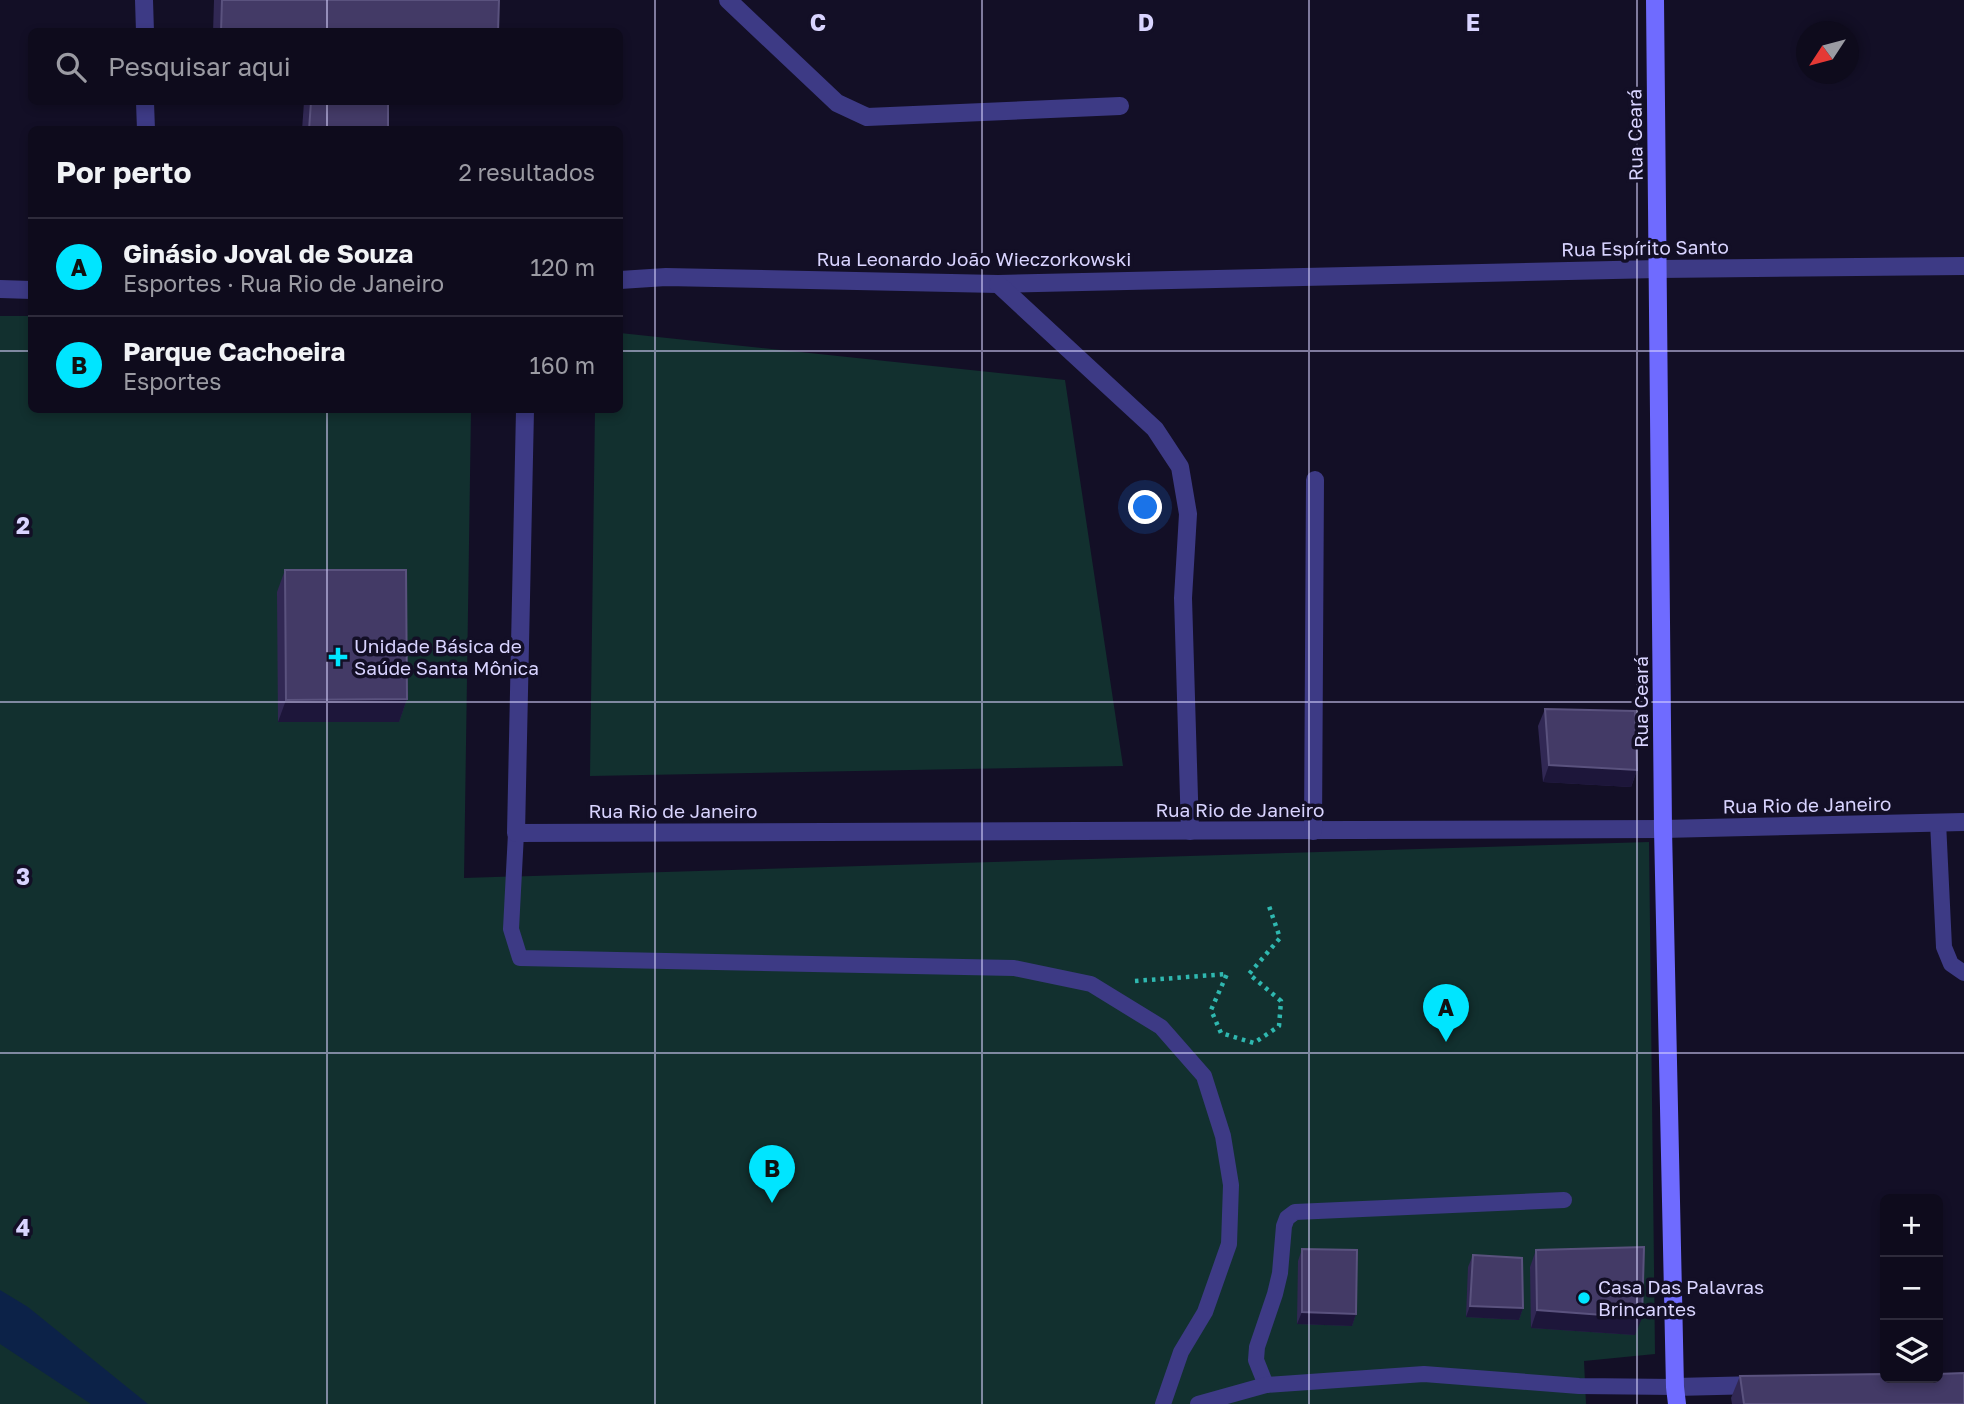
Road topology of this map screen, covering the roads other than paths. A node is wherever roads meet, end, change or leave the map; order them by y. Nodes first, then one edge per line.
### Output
1 (144, 0) edge
2 (728, 0) edge
3 (1655, 0) edge
4 (145, 28) edge
5 (145, 105) edge
6 (1120, 106) dead end
7 (146, 126) edge
8 (1964, 265) edge
9 (1658, 269) junction
10 (1328, 276) joint
11 (623, 280) edge
12 (998, 284) junction
13 (0, 289) edge
14 (28, 290) edge
15 (525, 413) edge
16 (1315, 480) dead end
17 (1938, 822) junction
18 (1964, 822) edge
19 (1663, 829) junction
20 (1190, 831) junction
21 (1313, 831) junction
22 (516, 833) junction
23 (1964, 973) edge
24 (1564, 1200) dead end
25 (1266, 1385) junction
26 (1783, 1385) edge
27 (1676, 1396) edge
28 (1163, 1404) edge
29 (1198, 1404) edge

1 - 4 street
2 - 6 street
3 - 9 street, Rua Ceará
5 - 7 street
8 - 9 street, Rua Espírito Santo
9 - 10 street, Rua Espírito Santo
9 - 19 street, Rua Ceará
10 - 12 street, Rua Leonardo João Wieczorkowski
11 - 12 street, Rua Leonardo João Wieczorkowski
12 - 20 street
13 - 14 street
15 - 22 street
16 - 21 street
17 - 18 street, Rua Rio de Janeiro
17 - 19 street, Rua Rio de Janeiro
17 - 23 lane
19 - 21 street, Rua Rio de Janeiro
19 - 27 street, Rua Ceará
20 - 21 street, Rua Rio de Janeiro
20 - 22 street, Rua Rio de Janeiro
22 - 28 lane
24 - 25 lane
25 - 27 lane
25 - 29 lane
26 - 27 street

